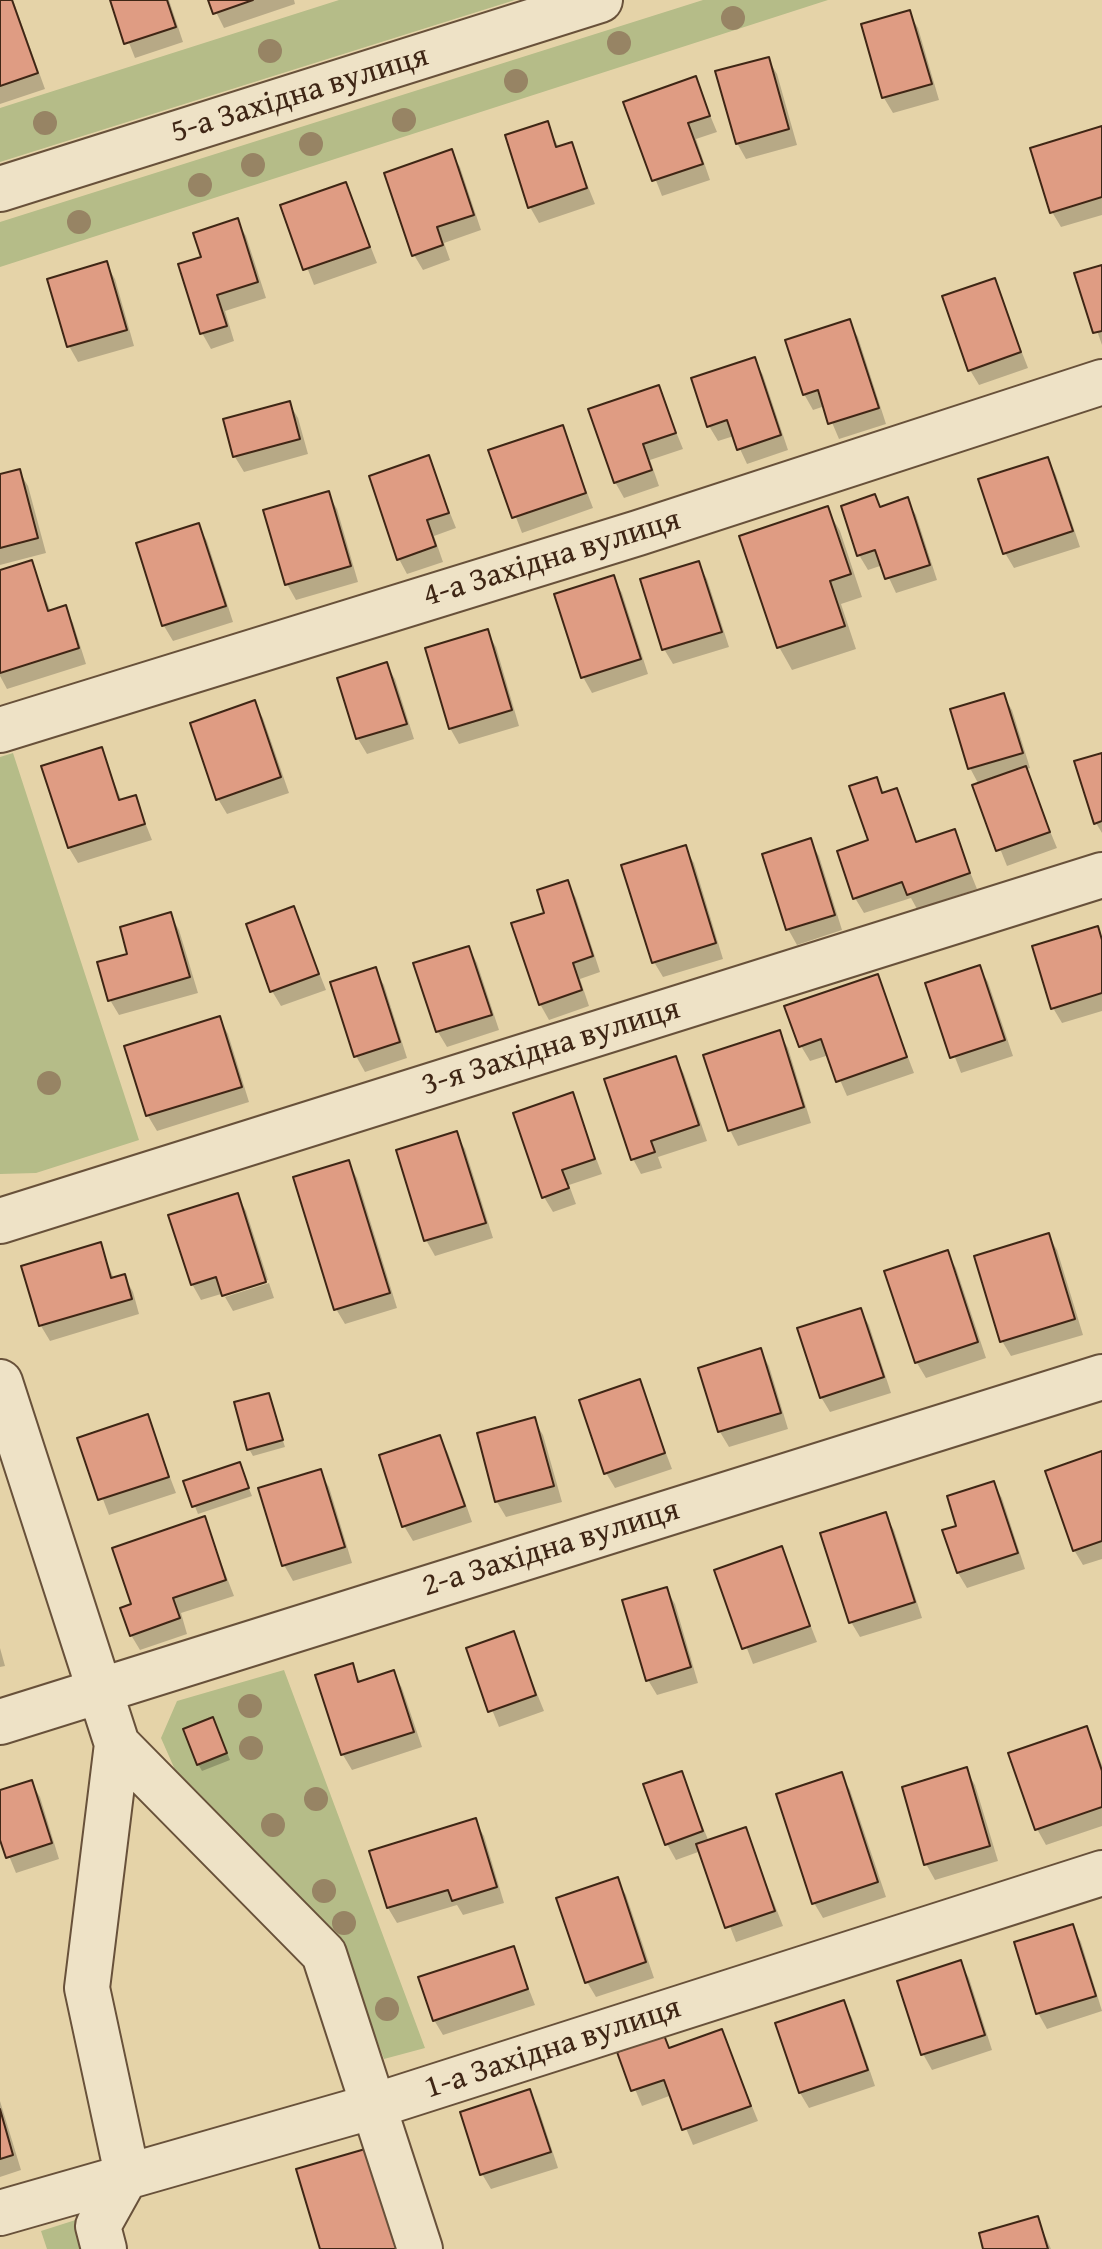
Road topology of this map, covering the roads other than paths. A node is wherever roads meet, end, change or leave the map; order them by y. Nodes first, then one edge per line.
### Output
1 (600, 0) edge
2 (0, 189) edge
3 (1102, 382) edge
4 (0, 730) edge
5 (1102, 875) edge
6 (0, 1221) edge
7 (1102, 1377) edge
8 (0, 1382) edge
9 (100, 1691) junction
10 (0, 1722) edge
11 (117, 1744) junction
12 (1102, 1873) edge
13 (374, 2106) junction
14 (127, 2174) junction
15 (0, 2213) edge
16 (104, 2249) edge
17 (420, 2249) edge

1 - 2 street, 5-а Західна вулиця
3 - 4 street, 4-а Західна вулиця
5 - 6 street, 3-я Західна вулиця
7 - 9 street, 2-а Західна вулиця
8 - 9 street
9 - 10 street, 2-а Західна вулиця
9 - 11 street
11 - 13 street
11 - 14 street
12 - 13 street, 1-а Західна вулиця
13 - 14 street, 1-а Західна вулиця
13 - 17 street
14 - 15 street, 1-а Західна вулиця
14 - 16 street

